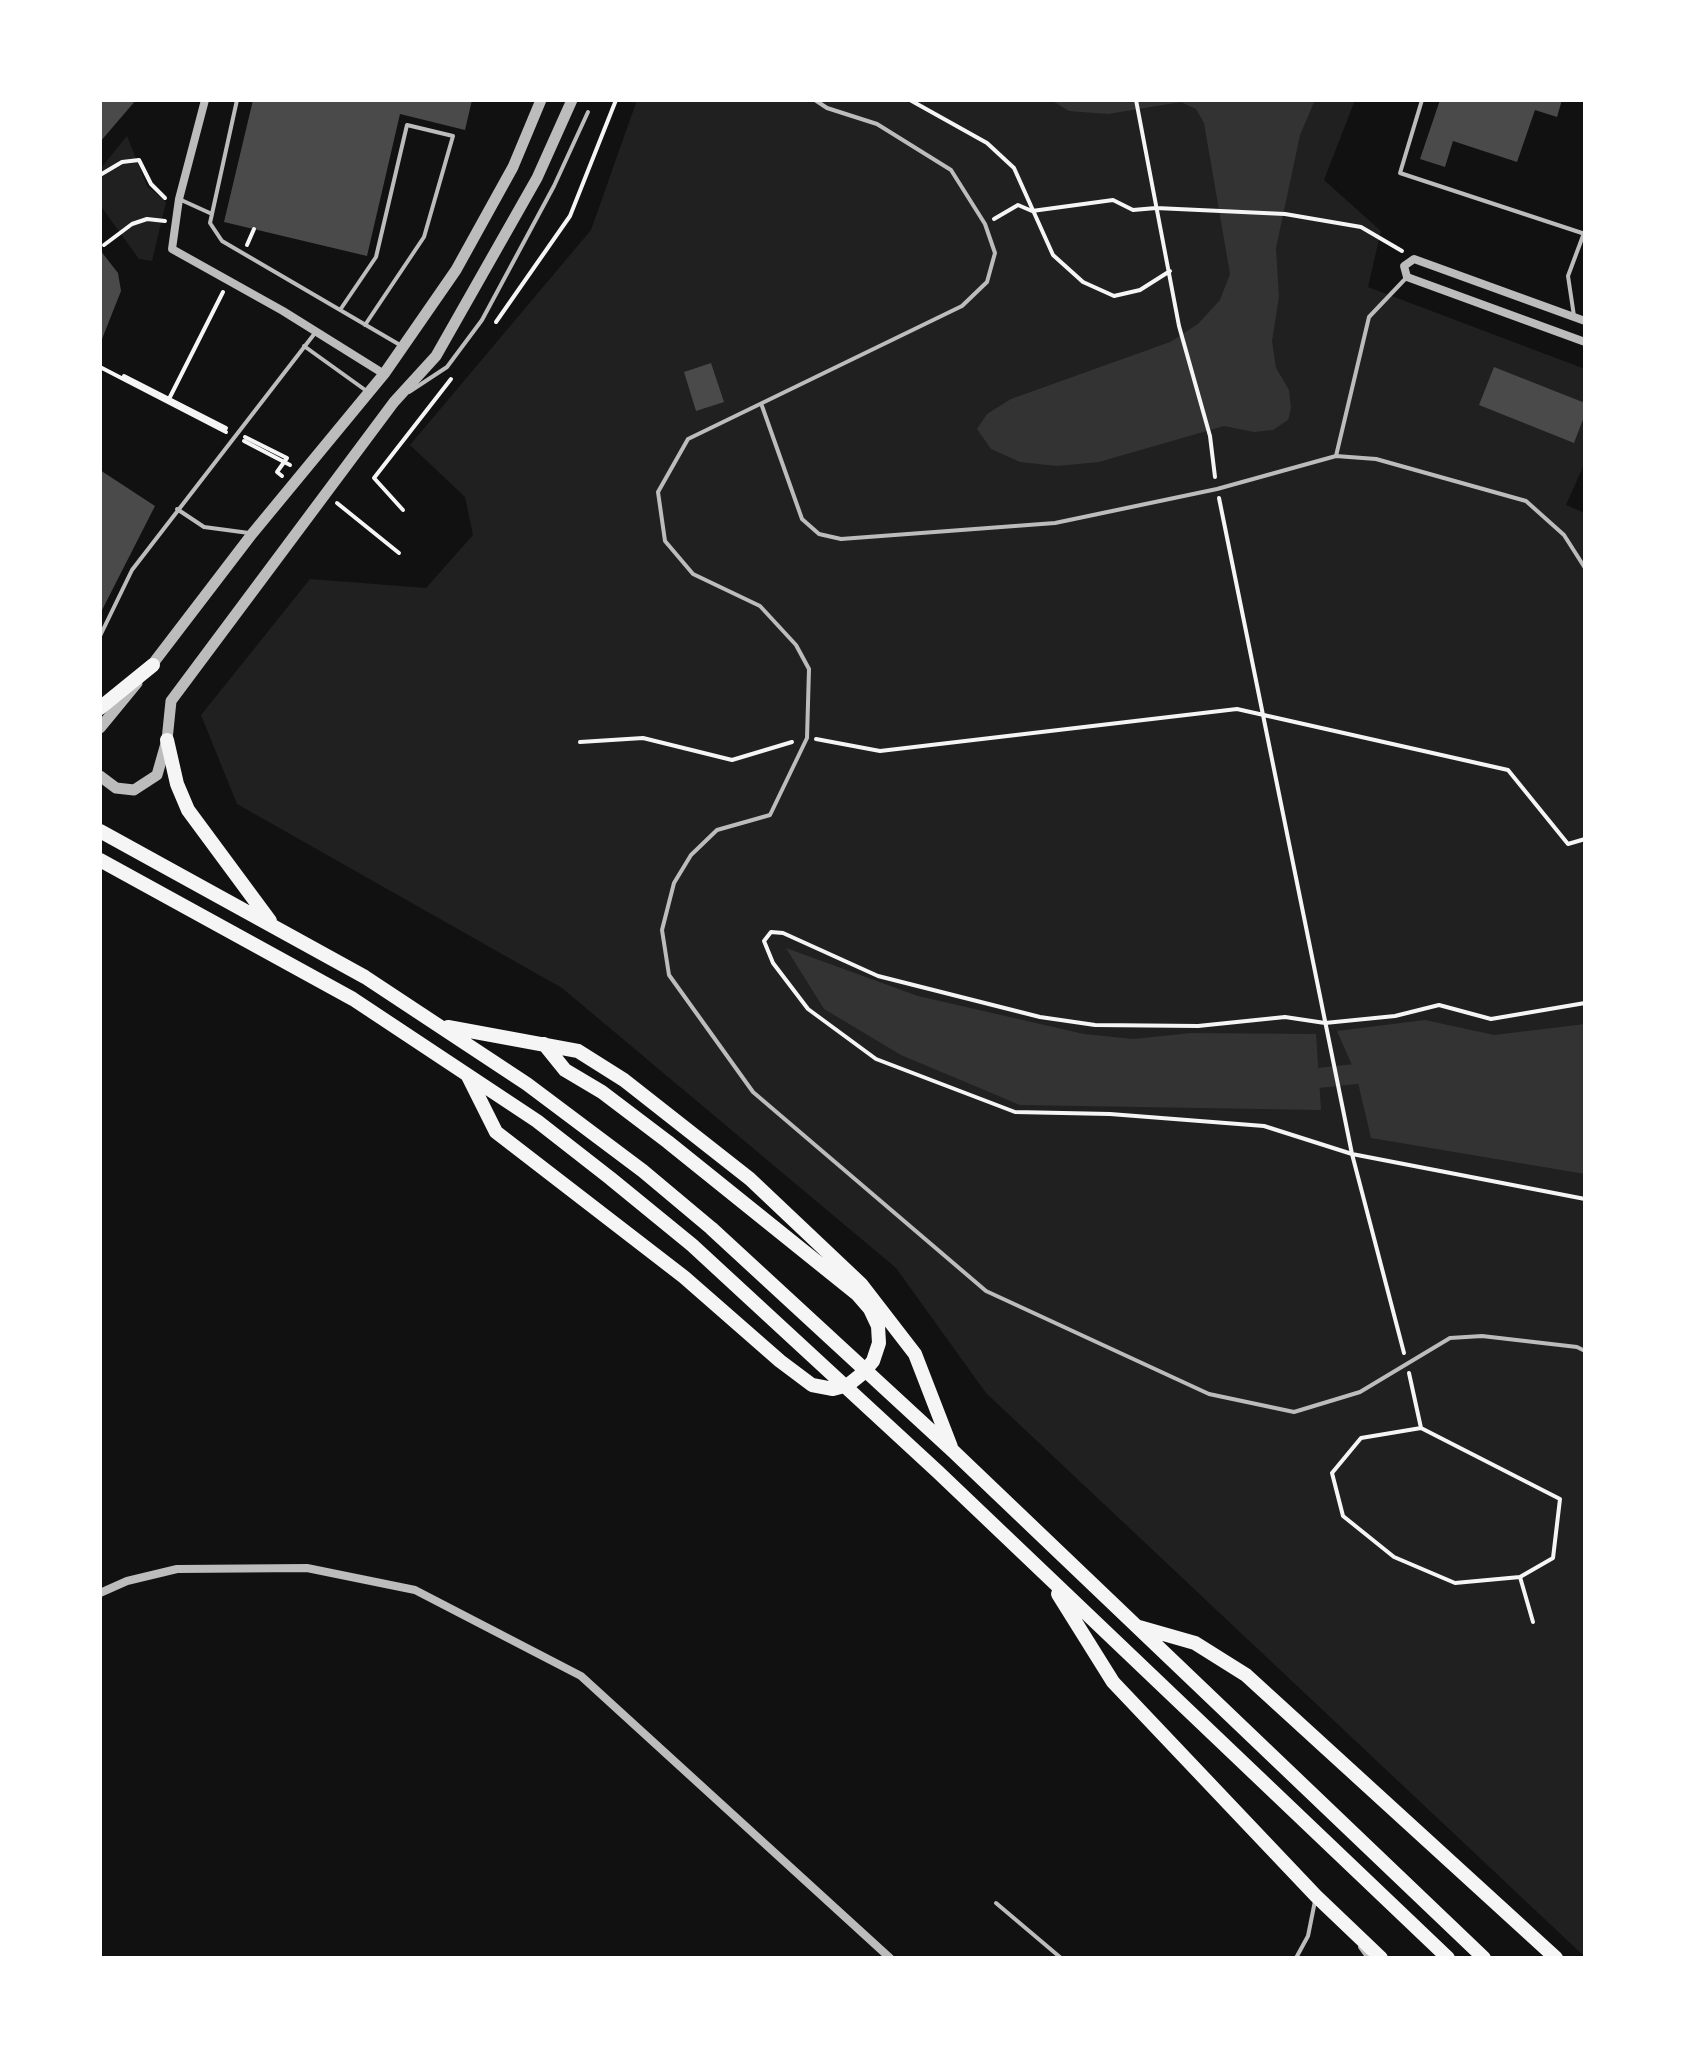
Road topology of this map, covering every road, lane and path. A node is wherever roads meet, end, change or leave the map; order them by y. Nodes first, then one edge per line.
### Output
1 (205, 100) edge
2 (237, 100) edge
3 (541, 100) edge
4 (572, 100) edge
5 (815, 100) edge
6 (910, 100) edge
7 (1136, 100) edge
8 (1422, 100) edge
9 (588, 112) dead end
10 (100, 175) edge
11 (179, 199) junction
12 (168, 201) dead end
13 (1156, 208) junction
14 (167, 211) dead end
15 (1032, 211) junction
16 (212, 214) junction
17 (985, 224) junction
18 (254, 229) dead end
19 (1584, 234) edge
20 (104, 245) dead end
21 (241, 256) dead end
22 (1414, 259) junction
23 (1170, 271) junction
24 (1407, 277) junction
25 (228, 283) dead end
26 (340, 310) junction
27 (1574, 317) junction
28 (1585, 321) edge
29 (365, 325) junction
30 (316, 331) junction
31 (1585, 342) edge
32 (304, 346) junction
33 (403, 347) junction
34 (100, 366) edge
35 (384, 374) junction
36 (368, 392) junction
37 (168, 402) junction
38 (394, 402) junction
39 (762, 406) junction
40 (237, 433) junction
41 (1336, 456) junction
42 (277, 472) dead end
43 (297, 472) dead end
44 (1217, 489) junction
45 (333, 501) dead end
46 (177, 509) junction
47 (252, 534) junction
48 (399, 553) dead end
49 (1585, 568) edge
50 (100, 636) edge
51 (153, 665) junction
52 (100, 708) edge
53 (1263, 715) junction
54 (100, 728) edge
55 (807, 738) junction
56 (167, 740) junction
57 (580, 742) dead end
58 (100, 776) edge
59 (100, 831) edge
60 (1585, 839) edge
61 (100, 860) edge
62 (273, 924) junction
63 (1585, 1003) edge
64 (1325, 1023) junction
65 (442, 1025) junction
66 (544, 1044) junction
67 (466, 1072) junction
68 (1352, 1154) junction
69 (1585, 1199) edge
70 (1585, 1351) edge
71 (1407, 1364) junction
72 (1421, 1428) junction
73 (953, 1451) junction
74 (1047, 1577) junction
75 (1520, 1577) junction
76 (100, 1593) edge
77 (1533, 1622) dead end
78 (1135, 1625) junction
79 (1316, 1896) junction
80 (996, 1903) dead end
81 (1347, 1926) junction
82 (890, 1958) edge
83 (1061, 1958) edge
84 (1296, 1958) edge
85 (1368, 1958) edge
86 (1381, 1958) edge
87 (1448, 1958) edge
88 (1484, 1958) edge
89 (1556, 1958) edge

1 - 11 street
2 - 16 lane
3 - 33 street
4 - 38 street
5 - 17 lane
6 - 15 path
7 - 13 path
8 - 19 lane
9 - 38 lane
10 - 12 path
11 - 16 lane
11 - 30 street
13 - 15 path
13 - 22 path
13 - 23 path
14 - 20 path
15 - 17 path
15 - 23 path
16 - 26 lane
17 - 39 lane
18 - 21 path
19 - 27 lane
22 - 24 street
22 - 27 street
23 - 44 path
24 - 31 street
24 - 41 lane
25 - 37 path
26 - 29 lane
26 - 29 lane
27 - 28 street
29 - 33 lane
30 - 32 lane
30 - 35 street
32 - 36 lane
32 - 40 lane
33 - 35 street
34 - 37 path
34 - 40 path
35 - 36 street
36 - 47 street
37 - 43 path
38 - 56 street
39 - 44 lane
39 - 55 lane
40 - 42 path
40 - 46 lane
41 - 44 lane
41 - 49 lane
44 - 53 path
45 - 48 path
46 - 47 lane
46 - 50 lane
47 - 51 street
51 - 52 highway
51 - 54 street
53 - 55 path
53 - 60 path
53 - 64 path
55 - 57 path
55 - 71 lane
56 - 58 street
56 - 62 highway
59 - 62 highway
61 - 67 highway
62 - 65 highway
63 - 64 path
64 - 68 path
64 - 68 path
65 - 66 highway
65 - 73 highway
66 - 67 highway
66 - 73 highway
67 - 74 highway
68 - 69 path
68 - 71 path
70 - 71 lane
71 - 72 path
72 - 75 path
72 - 75 path
73 - 78 highway
74 - 79 highway
74 - 87 highway
75 - 77 path
76 - 82 street
78 - 88 highway
78 - 89 highway
79 - 81 highway
79 - 84 lane
80 - 83 lane
81 - 85 lane
81 - 86 highway

